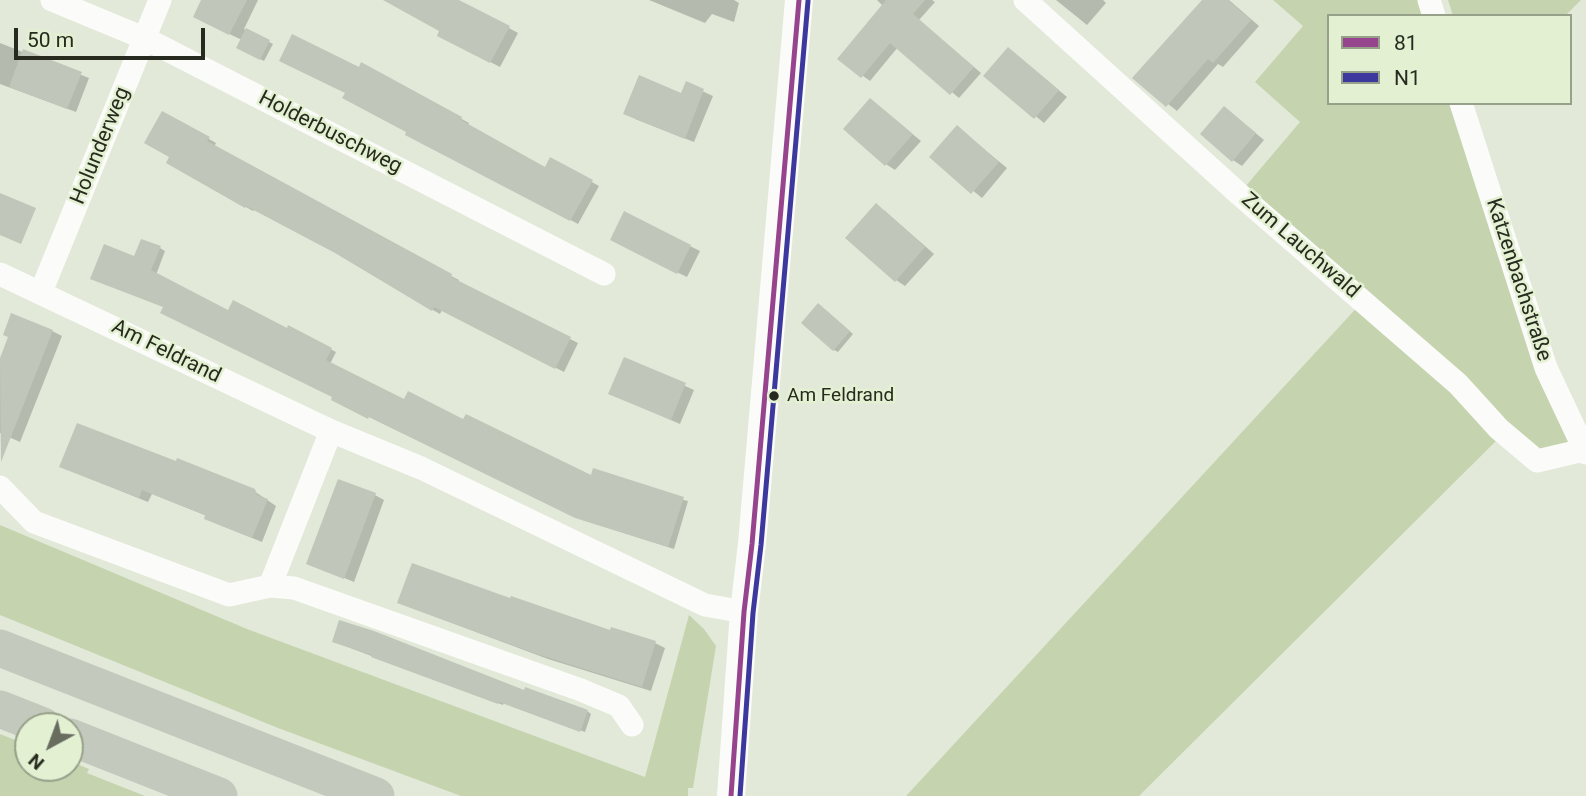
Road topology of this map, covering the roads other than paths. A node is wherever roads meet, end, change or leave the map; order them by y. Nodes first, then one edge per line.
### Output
1 (52, 0) edge
2 (160, 0) edge
3 (799, 0) edge
4 (1025, 0) edge
5 (146, 39) junction
6 (1462, 105) edge
7 (0, 274) edge
8 (604, 274) dead end
9 (41, 292) junction
10 (331, 431) junction
11 (1585, 452) edge
12 (0, 487) edge
13 (270, 586) junction
14 (744, 612) junction
15 (0, 648) edge
16 (632, 725) dead end
17 (84, 743) edge
18 (219, 796) edge
19 (376, 796) edge
20 (732, 796) edge

1 - 5 street, Holderbuschweg
2 - 5 street, Holunderweg
3 - 14 street
4 - 11 street, Zum Lauchwald
5 - 8 street, Holderbuschweg
5 - 9 street, Holunderweg
6 - 11 street, Katzenbachstraße
7 - 9 street, Am Feldrand
9 - 10 street, Am Feldrand
10 - 13 street
10 - 14 street, Am Feldrand
12 - 13 street
13 - 16 street
14 - 20 street
15 - 19 highway
17 - 18 highway

